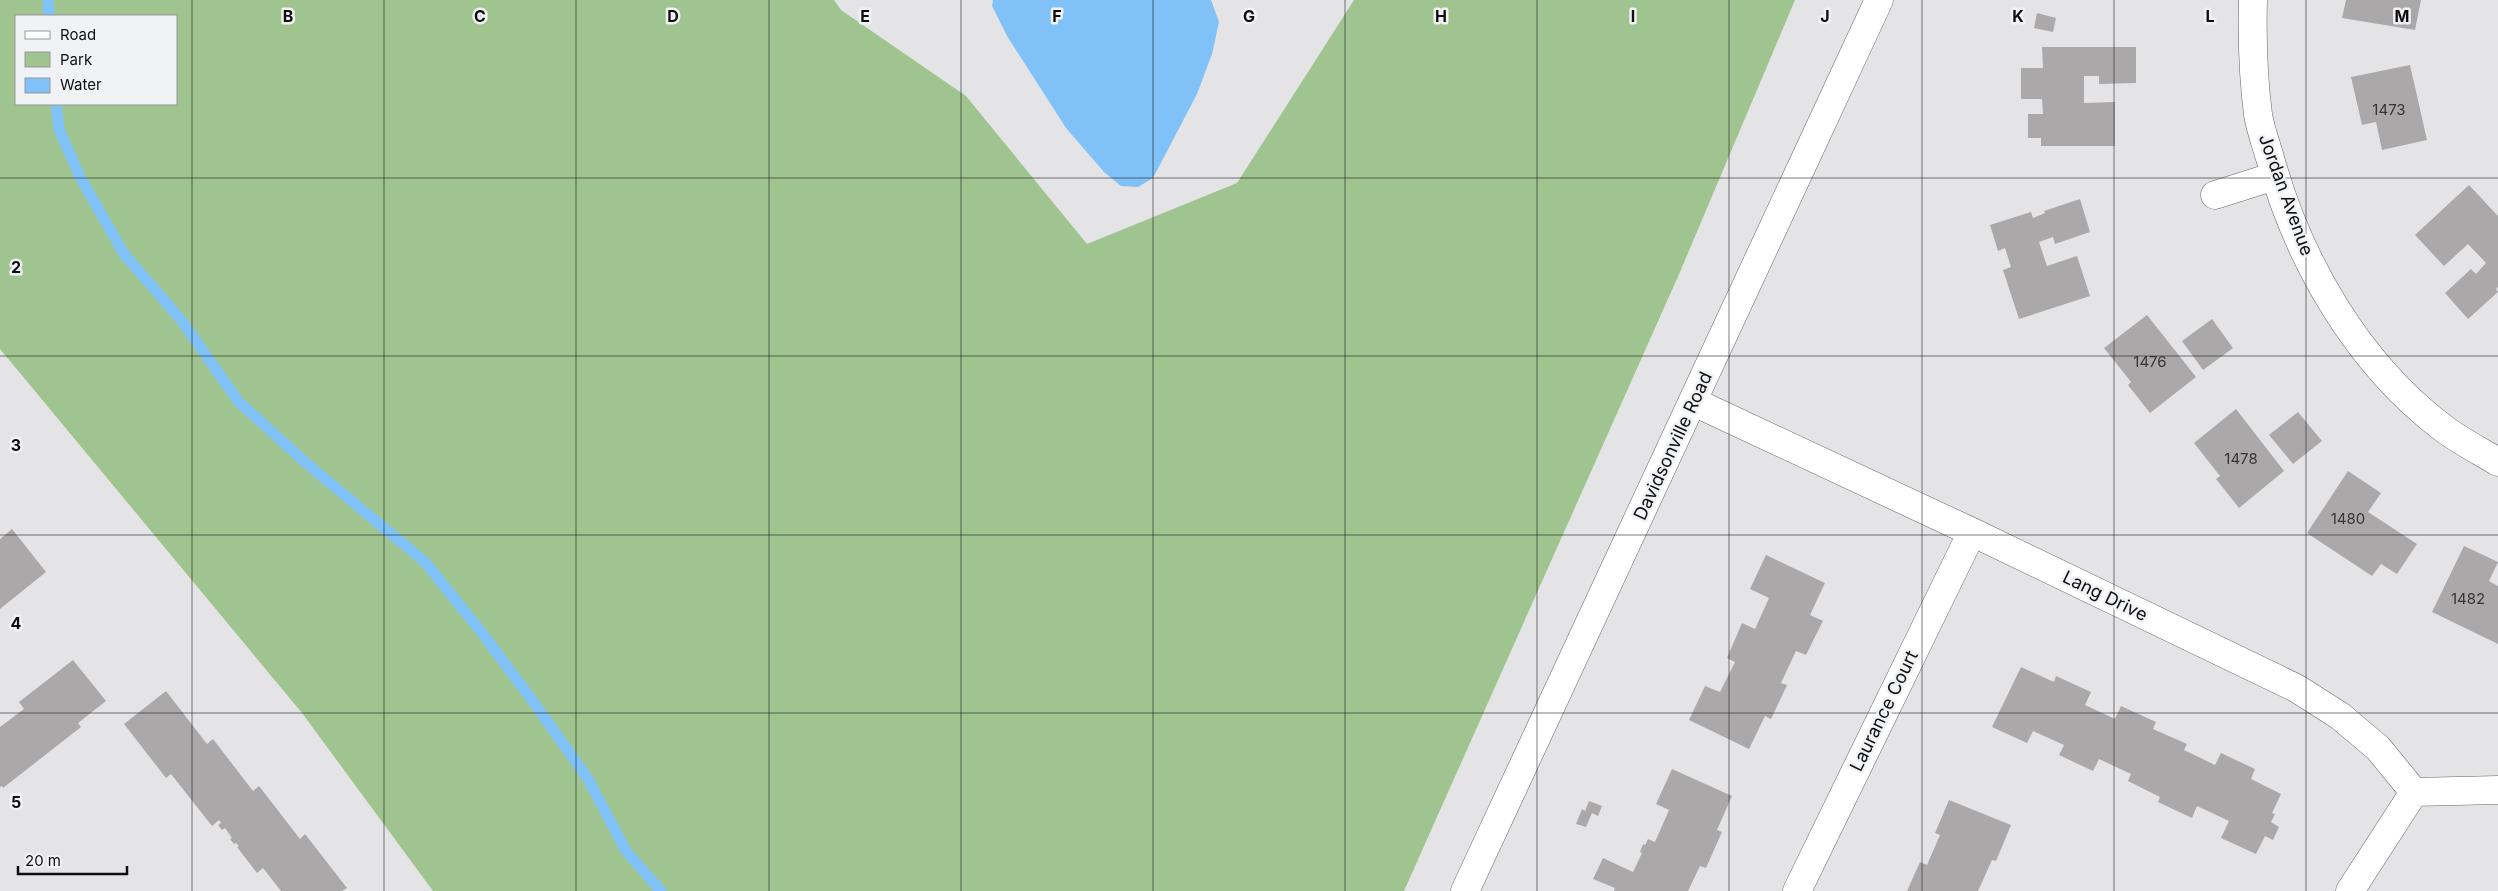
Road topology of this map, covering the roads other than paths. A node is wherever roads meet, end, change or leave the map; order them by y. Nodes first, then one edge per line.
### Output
1 (1880, 0) edge
2 (2253, 0) edge
3 (2275, 176) junction
4 (2215, 195) dead end
5 (1694, 402) junction
6 (2498, 462) edge
7 (1972, 532) junction
8 (2498, 790) edge
9 (2414, 792) junction
10 (1465, 891) edge
11 (1797, 891) edge
12 (2350, 891) edge

1 - 5 street, Davidsonville Road
2 - 3 street, Jordan Avenue
3 - 4 street
3 - 6 street, Jordan Avenue
5 - 7 street, Lang Drive
5 - 10 street, Davidsonville Road
7 - 9 street, Lang Drive
7 - 11 street, Laurance Court
8 - 9 street
9 - 12 street

